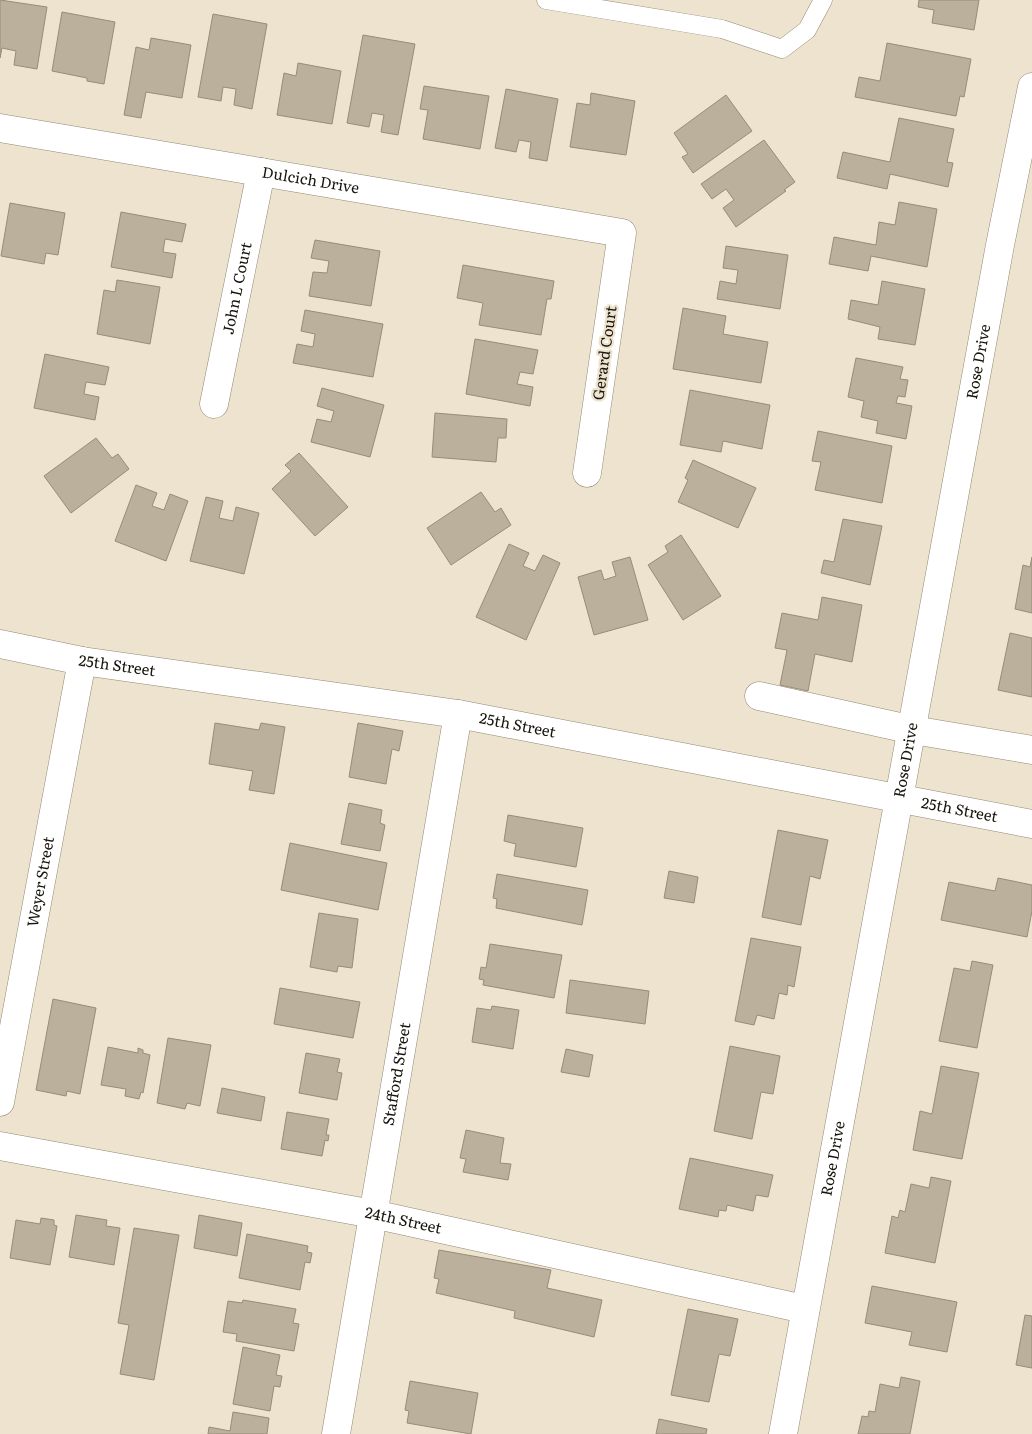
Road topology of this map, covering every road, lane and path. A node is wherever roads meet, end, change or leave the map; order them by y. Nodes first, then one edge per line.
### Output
1 (546, 0) edge
2 (823, 0) edge
3 (1032, 87) edge
4 (0, 128) edge
5 (261, 172) junction
6 (622, 233) joint
7 (214, 404) dead end
8 (587, 473) dead end
9 (0, 644) edge
10 (82, 661) junction
11 (759, 696) dead end
12 (458, 714) junction
13 (913, 730) junction
14 (1032, 750) edge
15 (898, 798) junction
16 (1032, 824) edge
17 (0, 1102) edge
18 (0, 1146) edge
19 (373, 1214) junction
20 (804, 1309) junction
21 (336, 1434) edge
22 (783, 1434) edge

1 - 2 lane
3 - 13 street, Rose Drive
4 - 5 street, Dulcich Drive
5 - 6 street, Dulcich Drive
5 - 7 street, John L Court
6 - 8 street, Gerard Court
9 - 10 street, 25th Street
10 - 12 street, 25th Street
10 - 17 street, Weyer Street
11 - 13 street
12 - 15 street, 25th Street
12 - 19 street, Stafford Street
13 - 14 street
13 - 15 street, Rose Drive
15 - 16 street, 25th Street
15 - 20 street, Rose Drive
18 - 19 street, 24th Street
19 - 20 street, 24th Street
19 - 21 street, Stafford Street
20 - 22 street, Rose Drive

